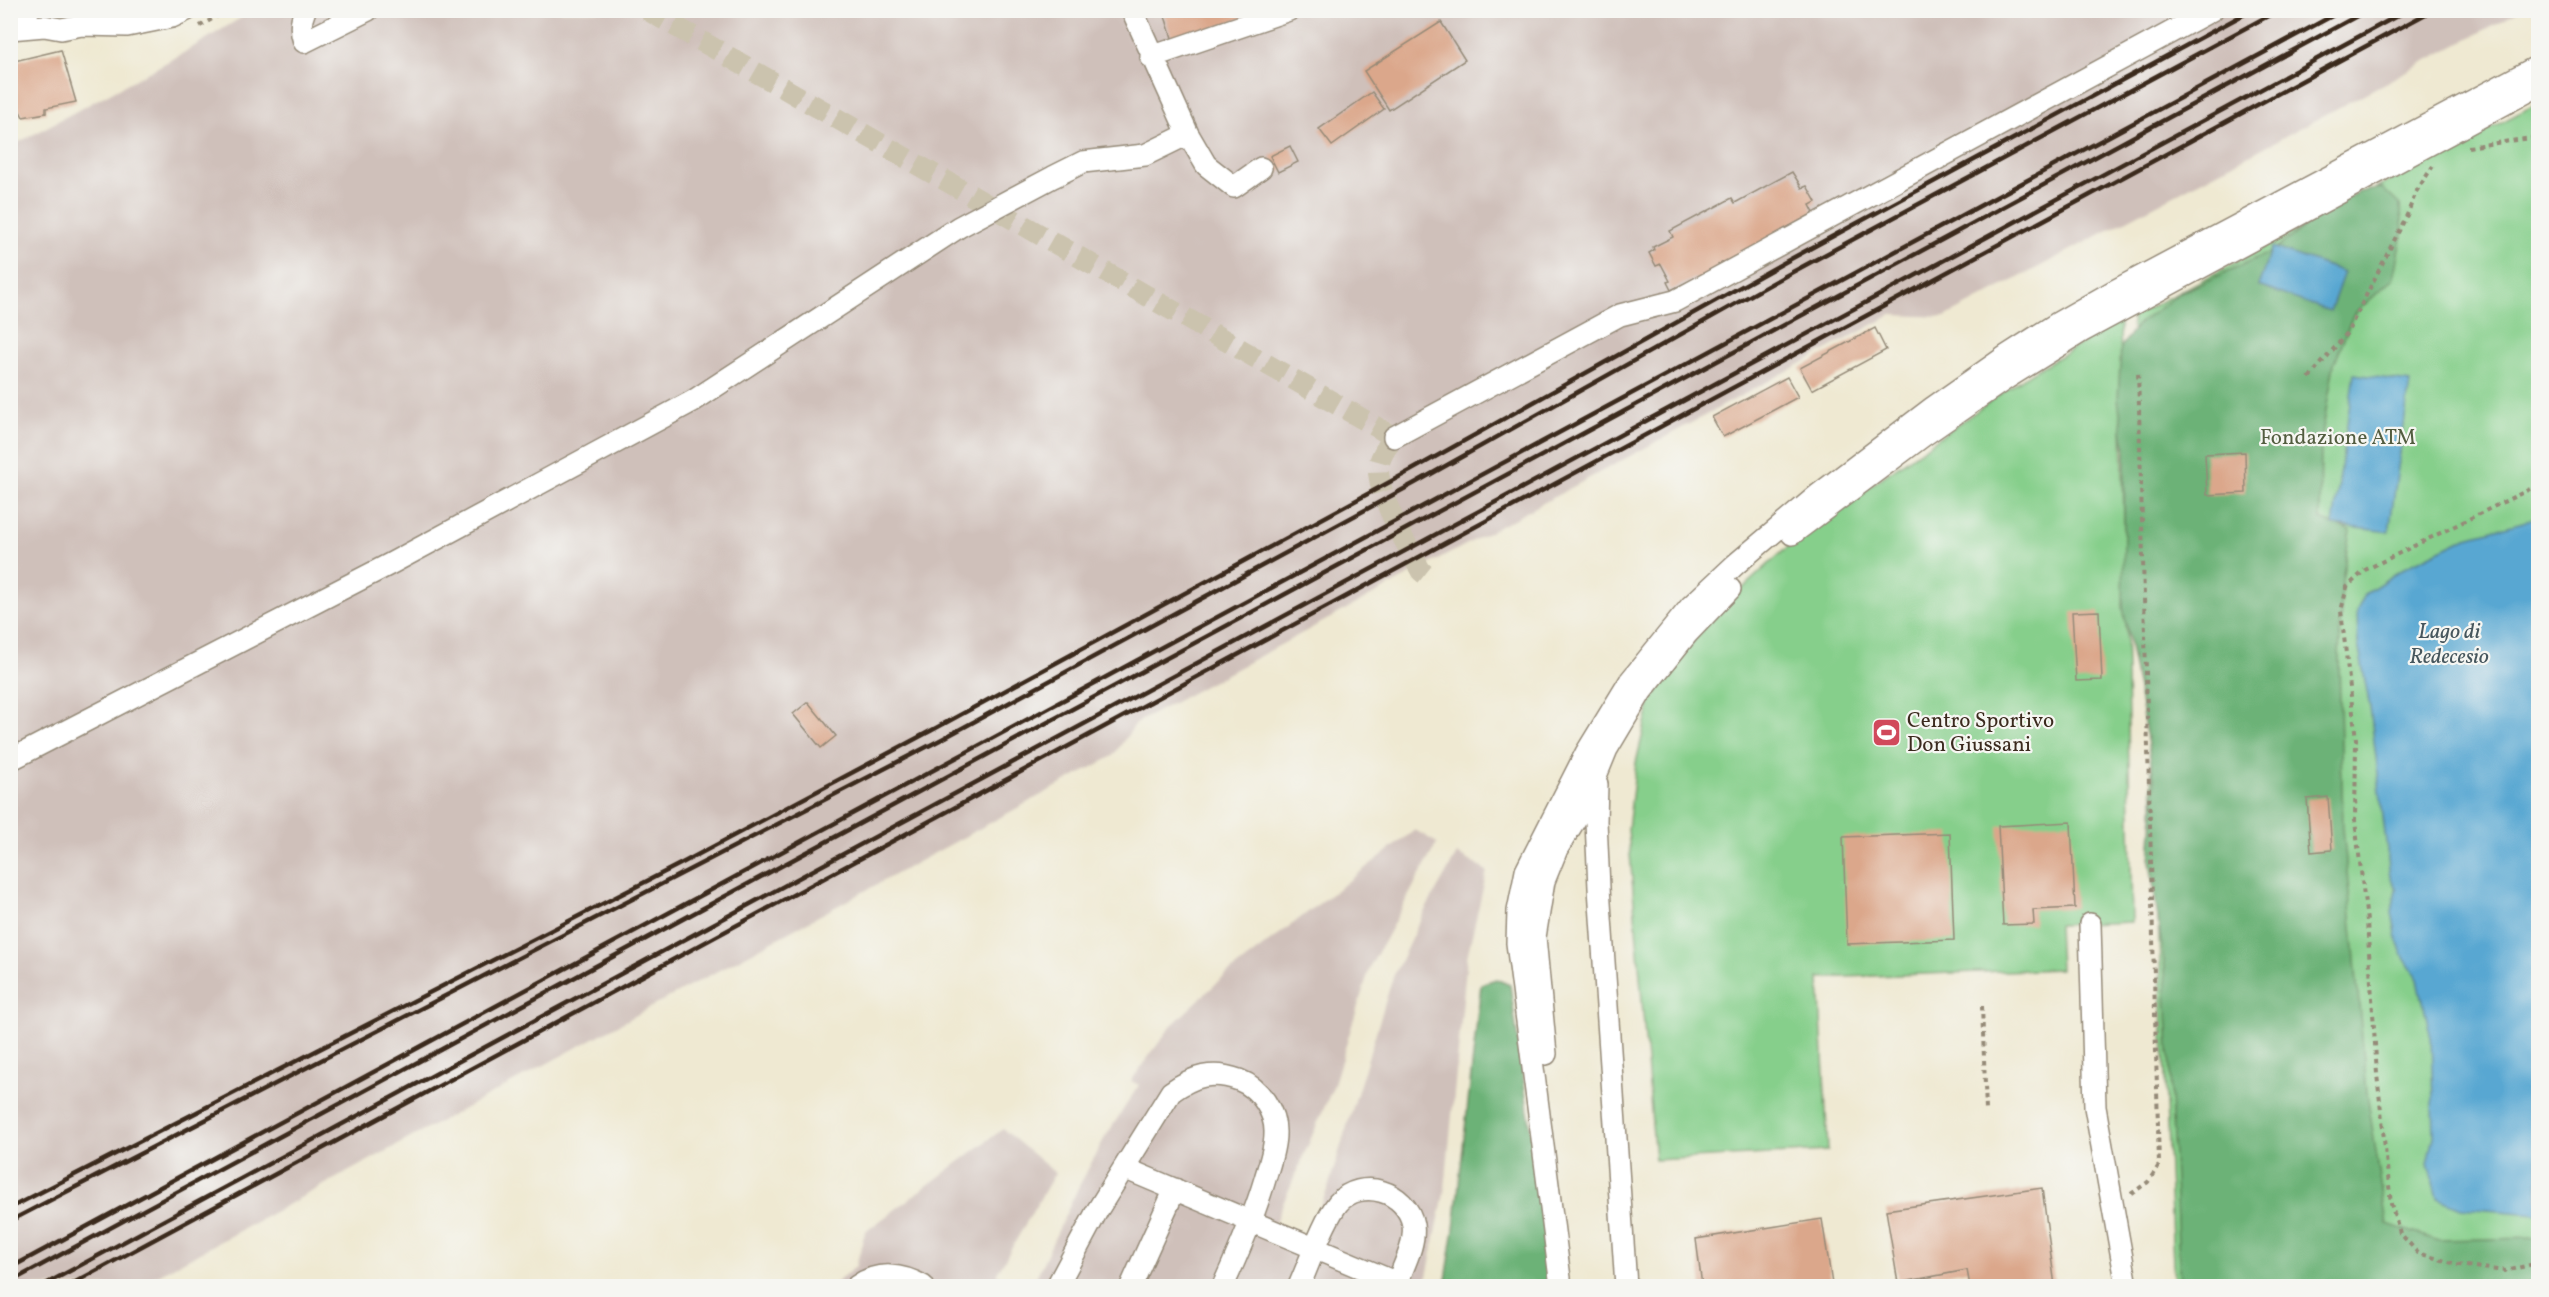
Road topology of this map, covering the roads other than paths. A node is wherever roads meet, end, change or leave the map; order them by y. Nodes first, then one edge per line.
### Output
1 (29, 10) edge
2 (40, 10) edge
3 (143, 10) edge
4 (177, 10) edge
5 (187, 10) edge
6 (304, 10) edge
7 (368, 10) edge
8 (1132, 10) edge
9 (1289, 10) edge
10 (2212, 10) edge
11 (79, 18) edge
12 (10, 19) edge
13 (54, 27) junction
14 (10, 29) edge
15 (1151, 57) junction
16 (2538, 66) edge
17 (2538, 86) edge
18 (1188, 134) junction
19 (1261, 168) dead end
20 (1394, 437) dead end
21 (10, 760) edge
22 (1598, 771) junction
23 (2090, 924) dead end
24 (1124, 1168) junction
25 (1175, 1189) junction
26 (1252, 1222) junction
27 (1316, 1249) junction
28 (1397, 1285) edge
29 (857, 1287) edge
30 (923, 1287) edge
31 (1057, 1287) edge
32 (1131, 1287) edge
33 (1223, 1287) edge
34 (1299, 1287) edge
35 (1561, 1287) edge
36 (1574, 1287) edge
37 (1626, 1287) edge
38 (2127, 1287) edge

1 - 12 street
2 - 13 street
3 - 4 street
5 - 11 street
6 - 7 street
8 - 15 street
9 - 15 street
10 - 20 street
11 - 13 street
13 - 14 street
15 - 18 street
16 - 35 street
17 - 22 street
18 - 19 street
18 - 21 street
22 - 36 street
22 - 37 street
23 - 38 street
24 - 25 street
24 - 26 street
24 - 31 street
25 - 26 street
25 - 32 street
26 - 27 street
26 - 33 street
27 - 28 street
27 - 28 street
27 - 34 street
29 - 30 street

